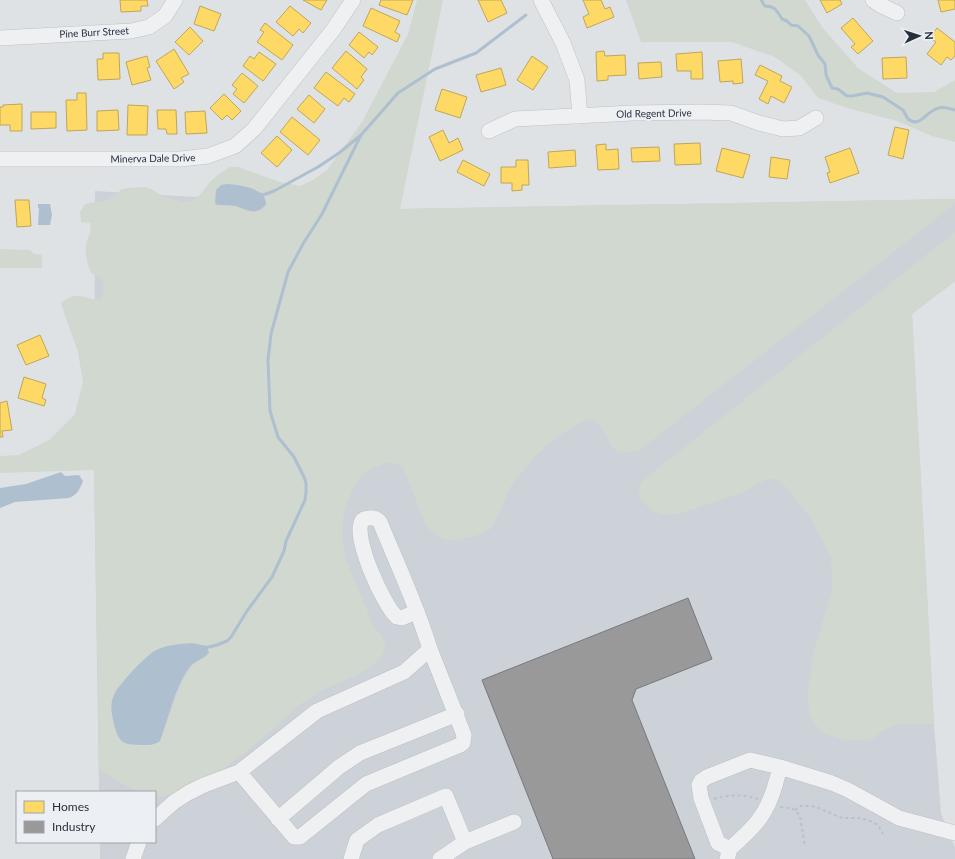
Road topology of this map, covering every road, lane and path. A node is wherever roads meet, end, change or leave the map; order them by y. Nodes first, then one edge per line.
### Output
1 (175, 0) edge
2 (353, 0) edge
3 (541, 0) edge
4 (873, 0) edge
5 (897, 13) dead end
6 (0, 38) edge
7 (580, 116) junction
8 (816, 118) dead end
9 (488, 131) dead end
10 (0, 159) edge
11 (416, 611) junction
12 (430, 649) junction
13 (456, 714) junction
14 (780, 767) junction
15 (239, 772) junction
16 (712, 800) dead end
17 (763, 801) dead end
18 (779, 807) dead end
19 (795, 810) junction
20 (156, 818) edge
21 (278, 819) junction
22 (514, 822) dead end
23 (955, 833) edge
24 (884, 834) dead end
25 (465, 842) junction
26 (139, 843) edge
27 (806, 846) dead end
28 (728, 854) edge
29 (133, 859) edge
30 (351, 859) edge
31 (440, 859) edge

1 - 6 street, Pine Burr Street
2 - 10 street, Minerva Dale Drive
3 - 7 street
4 - 5 street
7 - 8 street, Old Regent Drive
7 - 9 street, Old Regent Drive
11 - 11 street
11 - 12 street
12 - 13 street
12 - 15 street
13 - 21 street
13 - 21 street
14 - 23 street
14 - 28 street
14 - 28 street
15 - 20 street
15 - 21 street
16 - 17 path
18 - 19 path
19 - 24 path
19 - 27 path
22 - 25 street
25 - 30 street
25 - 31 street
26 - 29 street

